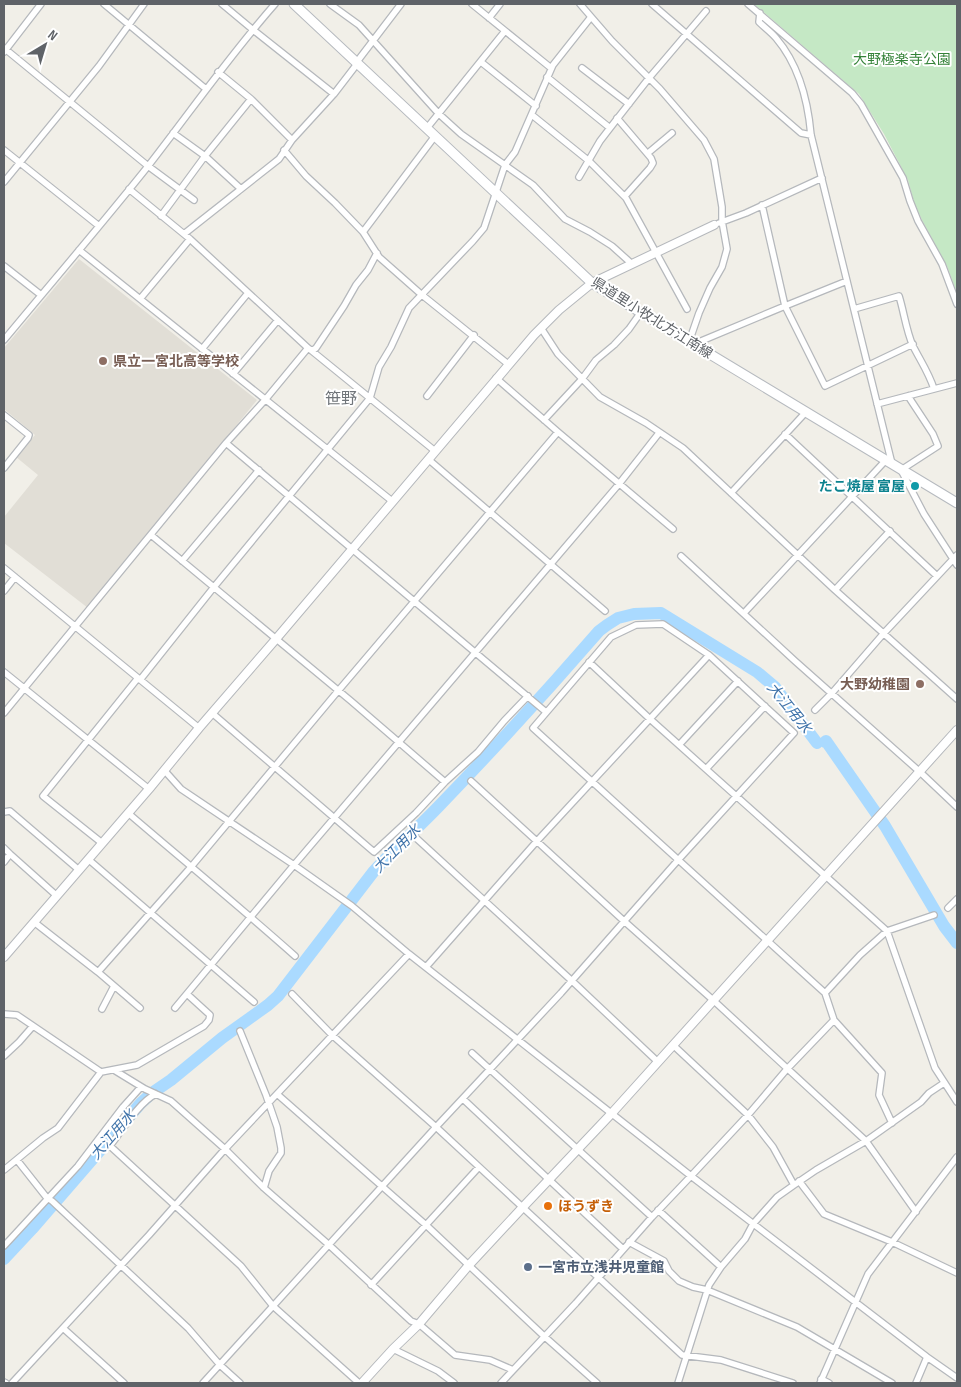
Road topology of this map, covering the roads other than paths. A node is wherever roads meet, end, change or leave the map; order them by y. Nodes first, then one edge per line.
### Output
1 (41, 4) edge
2 (104, 4) edge
3 (144, 4) edge
4 (222, 4) edge
5 (275, 4) edge
6 (294, 4) edge
7 (330, 4) edge
8 (401, 4) edge
9 (472, 4) edge
10 (500, 4) edge
11 (580, 4) edge
12 (652, 4) edge
13 (748, 4) edge
14 (706, 10) dead end
15 (760, 14) junction
16 (591, 17) junction
17 (489, 18) junction
18 (129, 24) junction
19 (252, 29) junction
20 (506, 31) junction
21 (687, 34) junction
22 (372, 40) junction
23 (5, 50) edge
24 (481, 62) junction
25 (356, 63) junction
26 (551, 68) junction
27 (582, 68) dead end
28 (218, 72) junction
29 (547, 77) junction
30 (649, 78) junction
31 (206, 89) junction
32 (334, 94) junction
33 (251, 99) junction
34 (69, 102) junction
35 (629, 104) junction
36 (536, 106) junction
37 (439, 114) junction
38 (532, 115) junction
39 (618, 118) junction
40 (427, 128) junction
41 (610, 128) junction
42 (173, 134) junction
43 (672, 134) dead end
44 (811, 135) junction
45 (435, 136) junction
46 (292, 140) junction
47 (4, 150) edge
48 (284, 150) junction
49 (648, 153) junction
50 (205, 156) junction
51 (589, 161) junction
52 (20, 164) junction
53 (505, 165) junction
54 (148, 166) junction
55 (579, 177) dead end
56 (822, 178) junction
57 (4, 182) edge
58 (129, 189) junction
59 (241, 189) junction
60 (181, 190) junction
61 (495, 193) junction
62 (625, 196) junction
63 (194, 200) dead end
64 (762, 205) junction
65 (161, 216) junction
66 (722, 221) junction
67 (714, 225) joint
68 (98, 226) junction
69 (363, 232) junction
70 (184, 234) junction
71 (190, 239) junction
72 (79, 250) junction
73 (656, 252) junction
74 (376, 253) junction
75 (632, 264) junction
76 (4, 266) edge
77 (848, 281) junction
78 (592, 283) junction
79 (248, 293) junction
80 (422, 294) junction
81 (41, 295) junction
82 (140, 300) junction
83 (957, 304) edge
84 (784, 306) junction
85 (854, 308) junction
86 (687, 310) dead end
87 (641, 312) junction
88 (278, 320) junction
89 (541, 328) junction
90 (474, 335) junction
91 (4, 340) edge
92 (692, 343) junction
93 (913, 344) junction
94 (202, 349) junction
95 (310, 349) junction
96 (508, 364) junction
97 (868, 365) junction
98 (233, 374) junction
99 (496, 378) junction
100 (582, 379) junction
101 (957, 383) edge
102 (934, 389) junction
103 (427, 396) dead end
104 (908, 396) junction
105 (370, 398) junction
106 (265, 400) junction
107 (877, 404) junction
108 (806, 412) junction
109 (4, 415) edge
110 (544, 420) junction
111 (558, 432) junction
112 (659, 433) junction
113 (785, 434) junction
114 (226, 443) junction
115 (328, 450) junction
116 (435, 452) junction
117 (428, 459) junction
118 (889, 462) junction
119 (4, 468) edge
120 (259, 470) junction
121 (901, 470) junction
122 (618, 484) junction
123 (731, 493) junction
124 (289, 495) junction
125 (852, 496) junction
126 (392, 501) junction
127 (957, 503) edge
128 (490, 512) junction
129 (673, 529) dead end
130 (890, 531) junction
131 (151, 535) junction
132 (352, 549) junction
133 (798, 555) junction
134 (681, 556) dead end
135 (956, 559) edge
136 (182, 561) junction
137 (550, 564) junction
138 (4, 568) edge
139 (937, 576) junction
140 (15, 577) junction
141 (214, 587) junction
142 (835, 590) junction
143 (4, 591) edge
144 (414, 602) junction
145 (605, 610) dead end
146 (744, 613) junction
147 (74, 627) junction
148 (884, 633) junction
149 (276, 639) junction
150 (475, 652) junction
151 (709, 655) junction
152 (589, 662) junction
153 (4, 672) edge
154 (139, 679) junction
155 (738, 681) junction
156 (24, 689) junction
157 (338, 691) junction
158 (832, 693) junction
159 (528, 696) junction
160 (957, 699) edge
161 (765, 706) junction
162 (815, 710) dead end
163 (546, 712) junction
164 (4, 713) edge
165 (212, 713) junction
166 (650, 719) junction
167 (198, 728) junction
168 (957, 730) edge
169 (88, 741) junction
170 (399, 742) junction
171 (679, 745) junction
172 (274, 766) junction
173 (706, 769) junction
174 (164, 770) junction
175 (920, 772) junction
176 (471, 781) dead end
177 (592, 781) junction
178 (446, 782) junction
179 (148, 789) junction
180 (736, 796) junction
181 (957, 807) edge
182 (4, 812) edge
183 (128, 813) junction
184 (335, 817) junction
185 (228, 822) junction
186 (415, 837) dead end
187 (538, 841) junction
188 (102, 843) junction
189 (4, 848) edge
190 (10, 854) junction
191 (88, 859) junction
192 (679, 859) junction
193 (4, 862) edge
194 (294, 865) junction
195 (190, 867) junction
196 (79, 870) junction
197 (826, 876) junction
198 (57, 896) junction
199 (957, 899) edge
200 (484, 900) junction
201 (948, 908) dead end
202 (151, 913) junction
203 (934, 916) dead end
204 (251, 917) junction
205 (624, 921) junction
206 (34, 922) junction
207 (887, 931) junction
208 (767, 940) junction
209 (409, 954) junction
210 (295, 956) dead end
211 (4, 957) edge
212 (212, 965) junction
213 (426, 967) junction
214 (98, 972) junction
215 (572, 980) junction
216 (114, 986) junction
217 (825, 993) junction
218 (187, 994) junction
219 (292, 994) dead end
220 (713, 1000) junction
221 (254, 1002) dead end
222 (140, 1008) dead end
223 (175, 1008) dead end
224 (102, 1009) dead end
225 (4, 1014) edge
226 (834, 1020) junction
227 (33, 1026) junction
228 (240, 1030) dead end
229 (332, 1034) junction
230 (518, 1038) junction
231 (673, 1046) junction
232 (472, 1053) dead end
233 (4, 1056) edge
234 (658, 1062) junction
235 (489, 1069) junction
236 (787, 1069) junction
237 (114, 1070) junction
238 (100, 1072) junction
239 (944, 1083) junction
240 (143, 1088) junction
241 (154, 1094) junction
242 (277, 1094) junction
243 (462, 1099) junction
244 (957, 1102) edge
245 (268, 1103) junction
246 (612, 1113) junction
247 (748, 1114) junction
248 (892, 1123) junction
249 (436, 1127) junction
250 (866, 1141) junction
251 (225, 1149) junction
252 (578, 1150) junction
253 (957, 1157) edge
254 (17, 1160) junction
255 (479, 1167) junction
256 (4, 1170) edge
257 (691, 1176) junction
258 (549, 1180) junction
259 (796, 1183) junction
260 (382, 1186) junction
261 (264, 1188) junction
262 (50, 1200) junction
263 (174, 1206) junction
264 (523, 1207) junction
265 (658, 1210) junction
266 (916, 1212) junction
267 (652, 1217) junction
268 (754, 1224) junction
269 (426, 1225) junction
270 (629, 1242) junction
271 (892, 1242) junction
272 (328, 1244) junction
273 (4, 1246) edge
274 (623, 1249) junction
275 (120, 1265) junction
276 (469, 1266) junction
277 (722, 1267) junction
278 (957, 1273) edge
279 (598, 1276) junction
280 (371, 1285) junction
281 (707, 1290) junction
282 (855, 1301) junction
283 (273, 1306) junction
284 (419, 1324) junction
285 (62, 1328) junction
286 (545, 1337) junction
287 (393, 1349) junction
288 (835, 1349) junction
289 (686, 1354) junction
290 (927, 1357) junction
291 (220, 1365) junction
292 (513, 1370) junction
293 (821, 1381) edge
294 (957, 1381) edge
295 (12, 1383) edge
296 (124, 1383) edge
297 (203, 1383) edge
298 (240, 1383) edge
299 (361, 1383) edge
300 (454, 1383) edge
301 (500, 1383) edge
302 (597, 1383) edge
303 (678, 1383) edge
304 (793, 1383) edge
305 (829, 1383) edge
306 (892, 1383) edge
307 (916, 1383) edge

1 - 23 street
2 - 18 street
3 - 18 street
4 - 19 street
5 - 19 street
6 - 25 main road, 県道里小牧北方江南線
7 - 22 street
8 - 22 street
9 - 17 street
10 - 17 street
11 - 16 street
12 - 21 street
13 - 15 street
14 - 21 street
15 - 44 street
15 - 83 street
16 - 26 street
16 - 30 street
17 - 20 street
18 - 31 street
18 - 34 street
19 - 28 street
19 - 32 street
20 - 24 street
20 - 26 street
21 - 30 street
21 - 44 street
22 - 25 street
22 - 37 street
23 - 34 street
24 - 36 street
24 - 37 street
25 - 32 street
25 - 40 main road, 県道里小牧北方江南線
26 - 29 street
27 - 35 street
28 - 31 street
28 - 33 street
29 - 36 street
29 - 41 street
30 - 35 street
30 - 66 street
31 - 42 street
32 - 46 street
33 - 46 street
33 - 50 street
34 - 52 street
34 - 54 street
35 - 39 street
36 - 38 street
37 - 40 street
37 - 53 street
38 - 51 street
38 - 53 street
39 - 41 street
39 - 49 street
40 - 45 main road, 県道里小牧北方江南線
41 - 51 street
42 - 50 street
42 - 54 street
43 - 49 street
44 - 56 street
45 - 61 main road, 県道里小牧北方江南線
45 - 69 street
46 - 48 street
47 - 52 street
48 - 59 street
48 - 69 street
49 - 62 street
50 - 59 street
50 - 60 street
51 - 55 street
51 - 62 street
52 - 57 street
52 - 68 street
53 - 61 street
53 - 75 street
54 - 58 street
54 - 60 street
56 - 64 street
56 - 77 street
58 - 65 street
58 - 68 street
59 - 70 street
60 - 63 street
60 - 65 street
61 - 78 main road, 県道里小牧北方江南線
61 - 80 street
62 - 73 street
64 - 66 street
64 - 84 street
65 - 70 street
66 - 67 street
66 - 92 street
67 - 73 street
68 - 72 street
69 - 74 street
70 - 71 street
71 - 79 street
71 - 82 street
72 - 81 street
72 - 82 street
73 - 75 street
73 - 86 street
74 - 80 street
74 - 95 street
75 - 78 street
76 - 81 street
77 - 84 street
77 - 85 street
78 - 87 main road, 県道里小牧北方江南線
78 - 89 street
79 - 88 street
79 - 94 street
80 - 90 street
80 - 105 street
81 - 91 street
82 - 94 street
84 - 92 street
84 - 97 street
85 - 93 street
85 - 97 street
87 - 92 main road, 県道里小牧北方江南線
87 - 100 street
88 - 95 street
88 - 98 street
89 - 96 street
89 - 100 street
90 - 96 street
90 - 103 street
92 - 108 main road, 県道里小牧北方江南線
93 - 97 street
93 - 102 street
94 - 98 street
95 - 105 street
95 - 106 street
96 - 99 street
97 - 107 street
98 - 106 street
99 - 110 street
99 - 116 street
100 - 110 street
100 - 112 street
101 - 102 street
102 - 104 street
104 - 107 street
104 - 121 street
105 - 115 street
105 - 116 street
106 - 114 street
106 - 115 street
107 - 118 street
108 - 113 street
108 - 118 main road, 県道里小牧北方江南線
109 - 119 street
110 - 111 street
111 - 122 street
111 - 128 street
112 - 122 street
112 - 123 street
113 - 123 street
113 - 125 street
114 - 120 street
114 - 131 street
115 - 124 street
115 - 126 street
116 - 117 street
117 - 126 street
117 - 128 street
118 - 121 main road, 県道里小牧北方江南線
118 - 125 street
120 - 124 street
120 - 136 street
121 - 127 main road, 県道里小牧北方江南線
121 - 135 street
122 - 129 street
122 - 137 street
123 - 133 street
124 - 132 street
124 - 141 street
125 - 130 street
125 - 133 street
126 - 132 street
128 - 137 street
128 - 144 street
130 - 139 street
130 - 142 street
131 - 136 street
131 - 147 street
132 - 144 street
132 - 149 street
133 - 142 street
133 - 146 street
134 - 146 street
135 - 139 street
136 - 141 street
137 - 145 street
137 - 150 street
138 - 140 street
139 - 148 street
140 - 143 street
140 - 147 street
141 - 149 street
141 - 154 street
142 - 148 street
144 - 150 street
144 - 157 street
146 - 158 street
147 - 154 street
147 - 156 street
148 - 158 street
148 - 160 street
149 - 157 street
149 - 165 street
150 - 159 street
150 - 170 street
151 - 152 street
151 - 155 street
151 - 166 street
152 - 163 street
152 - 166 street
153 - 156 street
154 - 167 street
154 - 169 street
155 - 161 street
155 - 171 street
156 - 164 street
156 - 169 street
157 - 170 street
157 - 172 street
158 - 162 street
158 - 175 street
159 - 163 street
159 - 178 street
161 - 173 street
161 - 180 street
163 - 177 street
165 - 167 street
165 - 172 street
166 - 171 street
166 - 177 street
167 - 174 street
168 - 175 street
169 - 179 street
169 - 188 street
170 - 178 street
170 - 184 street
171 - 173 street
172 - 184 street
172 - 185 street
173 - 180 street
174 - 179 street
174 - 185 street
175 - 181 street
175 - 197 street
176 - 187 street
177 - 187 street
177 - 192 street
178 - 184 street
179 - 183 street
180 - 192 street
180 - 197 street
182 - 196 street
183 - 188 street
183 - 195 street
184 - 194 street
185 - 194 street
185 - 195 street
186 - 200 street
187 - 200 street
187 - 205 street
188 - 191 street
189 - 190 street
190 - 193 street
190 - 198 street
191 - 196 street
191 - 202 street
192 - 205 street
192 - 208 street
194 - 204 street
194 - 209 street
195 - 202 street
195 - 204 street
196 - 198 street
197 - 207 street
197 - 208 street
198 - 206 street
199 - 201 street
200 - 213 street
200 - 215 street
202 - 212 street
202 - 214 street
203 - 207 street
204 - 210 street
204 - 212 street
205 - 215 street
205 - 220 street
206 - 211 street
206 - 214 street
207 - 217 street
207 - 239 street
208 - 217 street
208 - 220 street
209 - 213 street
209 - 229 street
212 - 218 street
212 - 221 street
213 - 230 street
214 - 216 street
215 - 230 street
215 - 234 street
216 - 222 street
216 - 224 street
217 - 226 street
218 - 223 street
218 - 237 street
219 - 229 street
220 - 231 street
220 - 236 street
225 - 227 street
226 - 236 street
226 - 248 street
227 - 233 street
227 - 238 street
228 - 245 street
229 - 242 street
229 - 249 street
230 - 235 street
230 - 246 street
231 - 234 street
231 - 247 street
232 - 235 street
234 - 246 street
235 - 243 street
235 - 252 street
236 - 247 street
236 - 250 street
237 - 238 street
237 - 240 street
238 - 254 street
239 - 244 street
239 - 248 street
240 - 241 street
240 - 262 street
241 - 251 street
241 - 263 street
242 - 245 street
242 - 260 street
243 - 249 street
243 - 258 street
245 - 251 street
245 - 261 street
246 - 252 street
246 - 257 street
247 - 257 street
247 - 259 street
248 - 250 street
249 - 255 street
249 - 260 street
250 - 259 street
250 - 266 street
251 - 261 street
251 - 263 street
252 - 258 street
252 - 267 street
253 - 266 street
254 - 256 street
254 - 262 street
255 - 264 street
255 - 269 street
257 - 265 street
257 - 268 street
258 - 264 street
258 - 274 street
259 - 268 street
259 - 271 street
260 - 269 street
260 - 272 street
261 - 272 street
262 - 273 street
262 - 275 street
263 - 275 street
263 - 283 street
264 - 276 street
264 - 279 street
265 - 267 street
265 - 277 street
266 - 271 street
267 - 270 street
268 - 277 street
268 - 282 street
269 - 276 street
269 - 280 street
270 - 274 street
270 - 281 street
271 - 278 street
271 - 282 street
272 - 280 street
272 - 283 street
274 - 279 street
275 - 285 street
275 - 291 street
276 - 284 street
276 - 286 street
277 - 281 street
279 - 286 street
279 - 289 street
280 - 284 street
281 - 288 street
281 - 289 street
282 - 288 street
282 - 290 street
283 - 291 street
283 - 299 street
284 - 287 street
284 - 292 street
285 - 295 street
285 - 296 street
286 - 292 street
286 - 302 street
287 - 299 street
287 - 300 street
288 - 293 street
288 - 306 street
289 - 303 street
289 - 304 street
290 - 294 street
290 - 307 street
291 - 297 street
291 - 298 street
292 - 301 street
293 - 305 street

